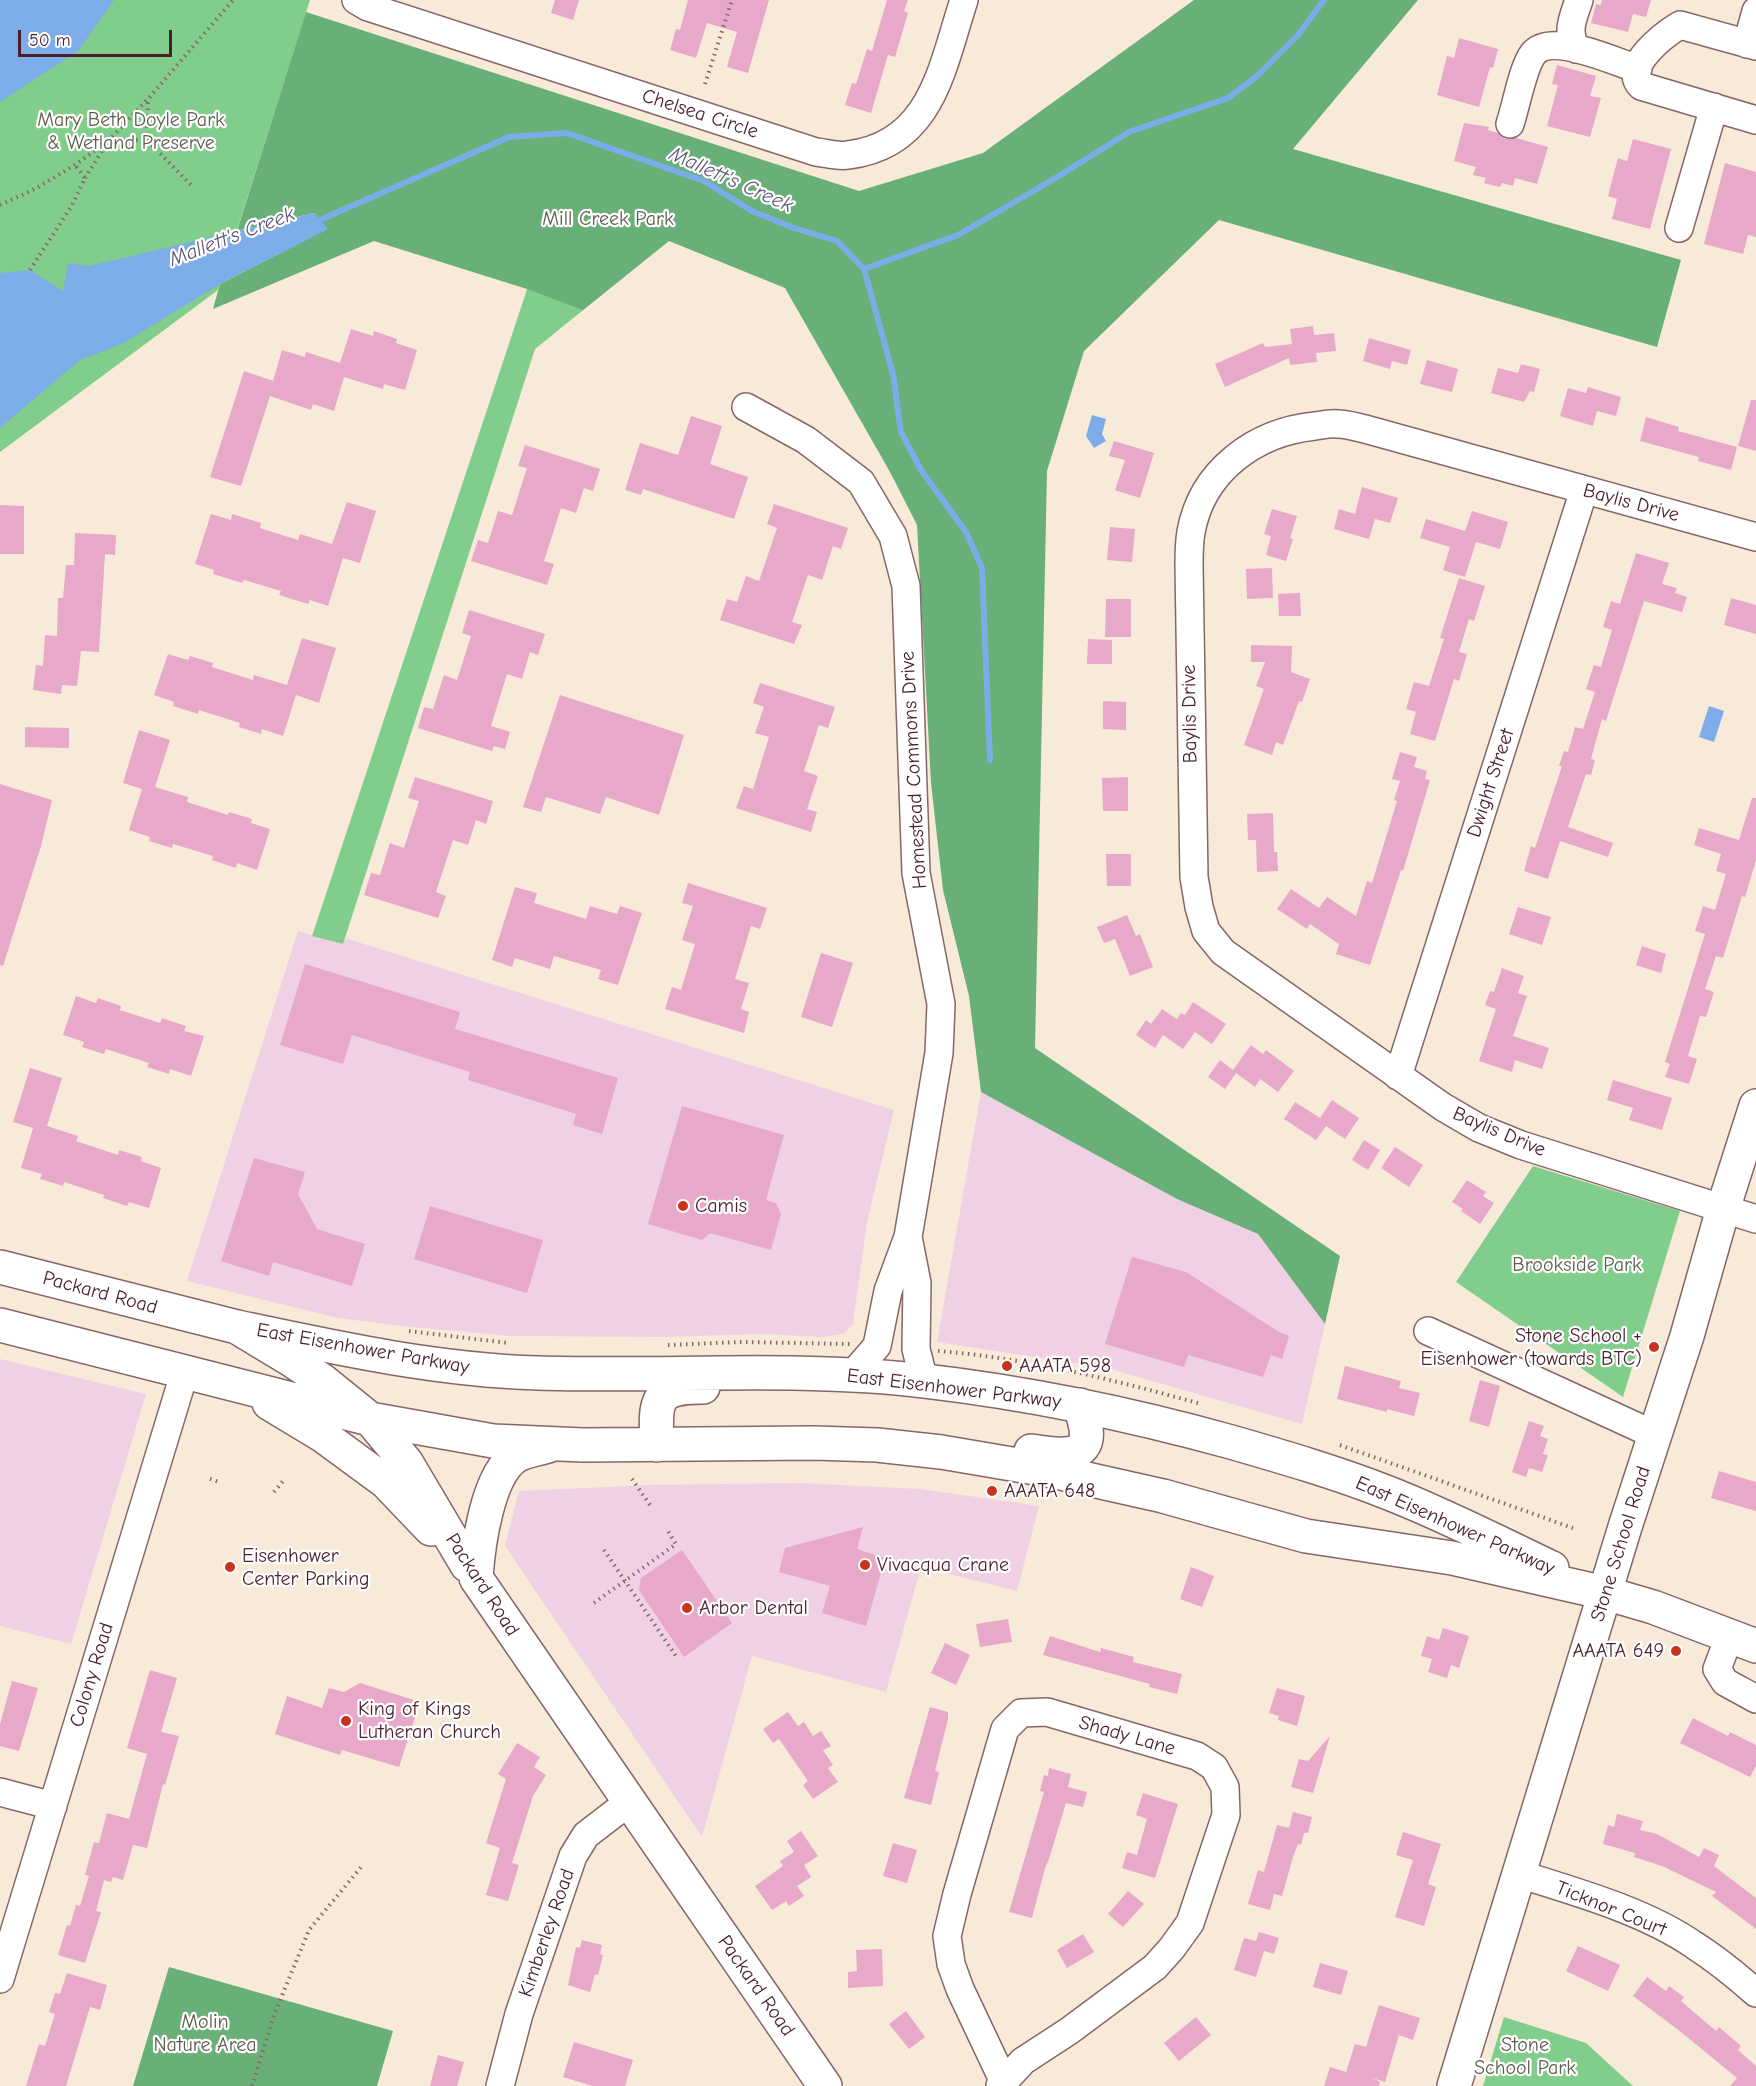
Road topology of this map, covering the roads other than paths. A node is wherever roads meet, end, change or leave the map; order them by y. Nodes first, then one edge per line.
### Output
1 (356, 0) edge
2 (964, 0) edge
3 (1579, 0) edge
4 (1756, 11) edge
5 (1751, 45) edge
6 (1576, 49) junction
7 (1638, 69) junction
8 (1714, 108) junction
9 (1756, 120) edge
10 (1510, 124) dead end
11 (1679, 228) dead end
12 (746, 406) dead end
13 (1584, 490) junction
14 (1756, 537) edge
15 (1398, 1076) junction
16 (1756, 1106) edge
17 (1724, 1209) junction
18 (1756, 1219) edge
19 (908, 1237) junction
20 (0, 1267) edge
21 (0, 1325) edge
22 (237, 1327) junction
23 (1428, 1330) dead end
24 (929, 1366) junction
25 (185, 1371) junction
26 (768, 1372) junction
27 (852, 1375) junction
28 (236, 1384) junction
29 (1080, 1405) junction
30 (370, 1419) junction
31 (1655, 1435) junction
32 (555, 1444) junction
33 (657, 1445) junction
34 (941, 1452) junction
35 (471, 1572) junction
36 (1605, 1593) junction
37 (1743, 1641) edge
38 (1756, 1699) edge
39 (0, 1792) edge
40 (629, 1802) junction
41 (53, 1806) junction
42 (1519, 1874) junction
43 (0, 1979) edge
44 (1756, 1993) edge
45 (1002, 2083) edge
46 (500, 2086) edge
47 (825, 2086) edge
48 (1454, 2086) edge

1 - 2 street, Chelsea Circle
3 - 6 street
4 - 5 street
5 - 7 street
6 - 7 street
6 - 10 street
7 - 8 street
8 - 9 street
8 - 11 street
12 - 19 street, Homestead Commons Drive
13 - 14 street, Baylis Drive
13 - 15 street, Dwight Street
13 - 15 street, Baylis Drive
15 - 17 street, Baylis Drive
16 - 17 main road, Stone School Road
17 - 18 street, Baylis Drive
17 - 31 main road, Stone School Road
19 - 24 street, Homestead Commons Drive
19 - 27 street, Homestead Commons Drive
20 - 22 main road, Packard Road
21 - 25 main road
22 - 26 main road, East Eisenhower Parkway
22 - 30 main road, Packard Road
23 - 31 street
24 - 27 main road, East Eisenhower Parkway
24 - 29 main road, East Eisenhower Parkway
25 - 28 main road
25 - 41 street, Colony Road
26 - 27 main road, East Eisenhower Parkway
26 - 33 main road
28 - 30 main road, East Eisenhower Parkway
28 - 35 main road
29 - 34 main road
29 - 36 main road, East Eisenhower Parkway
30 - 32 main road, East Eisenhower Parkway
30 - 35 main road, Packard Road
31 - 36 main road, Stone School Road
32 - 33 main road, East Eisenhower Parkway
32 - 35 main road
33 - 34 main road, East Eisenhower Parkway
34 - 36 main road, East Eisenhower Parkway
35 - 40 main road, Packard Road
36 - 37 main road, East Eisenhower Parkway
36 - 42 main road, Stone School Road
37 - 38 street
39 - 41 street
40 - 46 street, Kimberley Road
40 - 47 main road, Packard Road
41 - 43 street, Colony Road
42 - 44 street, Ticknor Court
42 - 48 main road, Stone School Road
45 - 45 street, Shady Lane

